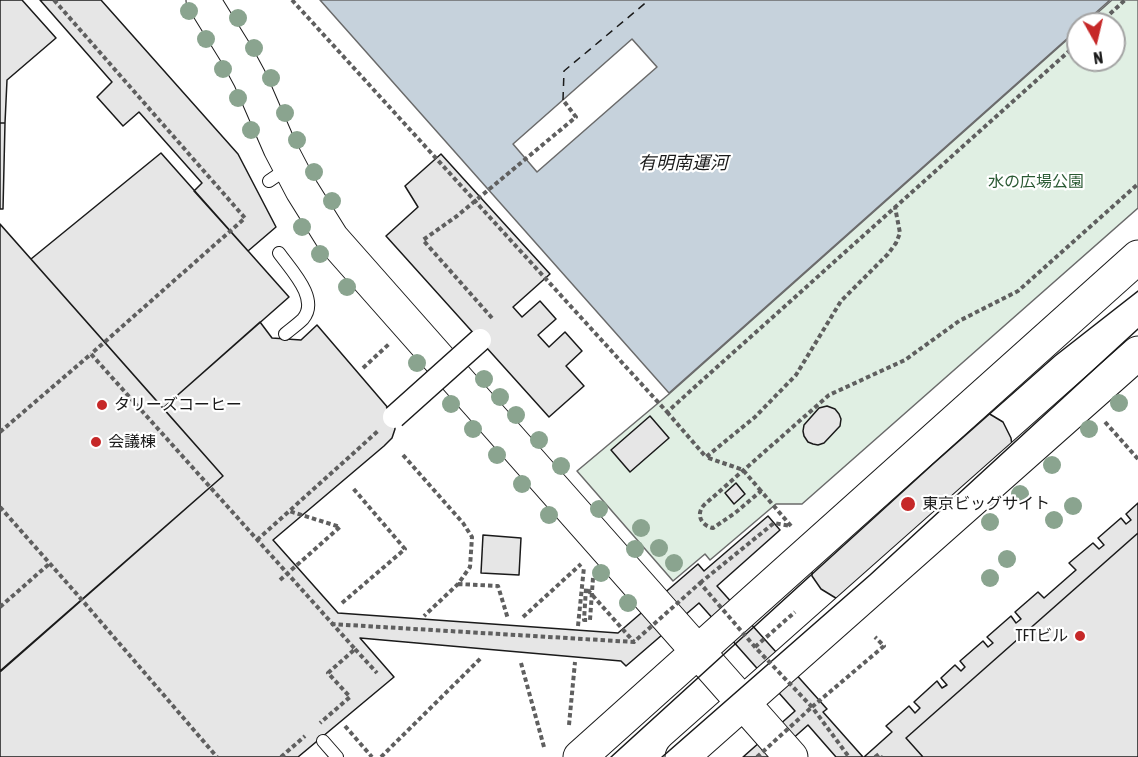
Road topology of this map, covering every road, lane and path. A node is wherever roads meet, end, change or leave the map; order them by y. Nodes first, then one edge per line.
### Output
1 (54, 0) edge
2 (203, 0) edge
3 (292, 0) edge
4 (1126, 0) edge
5 (1112, 12) edge
6 (1066, 54) edge
7 (563, 100) dead end
8 (1138, 184) edge
9 (475, 201) junction
10 (895, 207) junction
11 (279, 253) dead end
12 (1138, 257) edge
13 (285, 334) dead end
14 (480, 340) joint
15 (390, 344) dead end
16 (1138, 353) edge
17 (91, 354) junction
18 (363, 368) dead end
19 (667, 412) junction
20 (394, 417) joint
21 (1105, 422) dead end
22 (0, 432) edge
23 (403, 455) dead end
24 (706, 457) junction
25 (1138, 459) edge
26 (743, 470) junction
27 (352, 487) dead end
28 (761, 490) junction
29 (0, 507) edge
30 (289, 511) junction
31 (257, 540) junction
32 (49, 564) junction
33 (593, 574) dead end
34 (280, 580) dead end
35 (700, 583) junction
36 (458, 584) junction
37 (342, 603) dead end
38 (0, 607) edge
39 (795, 612) dead end
40 (424, 616) dead end
41 (523, 617) dead end
42 (508, 619) dead end
43 (331, 624) junction
44 (578, 626) dead end
45 (875, 637) dead end
46 (634, 642) junction
47 (755, 647) junction
48 (355, 649) junction
49 (697, 652) junction
50 (482, 657) dead end
51 (575, 662) dead end
52 (521, 663) dead end
53 (376, 673) dead end
54 (742, 703) junction
55 (812, 707) junction
56 (569, 725) dead end
57 (345, 726) dead end
58 (315, 727) dead end
59 (307, 735) dead end
60 (323, 741) dead end
61 (544, 747) dead end
62 (217, 757) edge
63 (280, 757) edge
64 (338, 757) edge
65 (372, 757) edge
66 (381, 757) edge
67 (580, 757) edge
68 (682, 757) edge
69 (757, 757) edge
70 (791, 757) edge
71 (849, 757) edge

1 - 17 path
2 - 49 street
3 - 9 path
4 - 5 path
6 - 10 path
7 - 9 path
8 - 26 path
9 - 14 path
9 - 19 path
10 - 19 path
10 - 24 path
11 - 13 lane
12 - 49 street
14 - 20 street, bridge
15 - 18 path
16 - 54 street
17 - 22 path
17 - 31 path
19 - 24 path
20 - 30 path
21 - 25 path
23 - 36 path
24 - 26 path
26 - 28 path
26 - 28 path
27 - 37 path
28 - 35 path
29 - 32 path
30 - 31 path
30 - 34 path
31 - 43 path
32 - 38 path
32 - 62 path
33 - 46 path
35 - 46 path, bridge
35 - 47 path, bridge
36 - 40 path
36 - 42 path
39 - 47 path
41 - 44 path
43 - 46 path, bridge
43 - 48 path
45 - 55 path
47 - 55 path, bridge
48 - 53 path, bridge
48 - 58 path
49 - 54 street
49 - 67 street
50 - 66 path
51 - 56 path
52 - 61 path
54 - 68 street
54 - 70 street
55 - 69 path, bridge
55 - 71 path, bridge
57 - 65 path
59 - 63 path
60 - 64 lane

